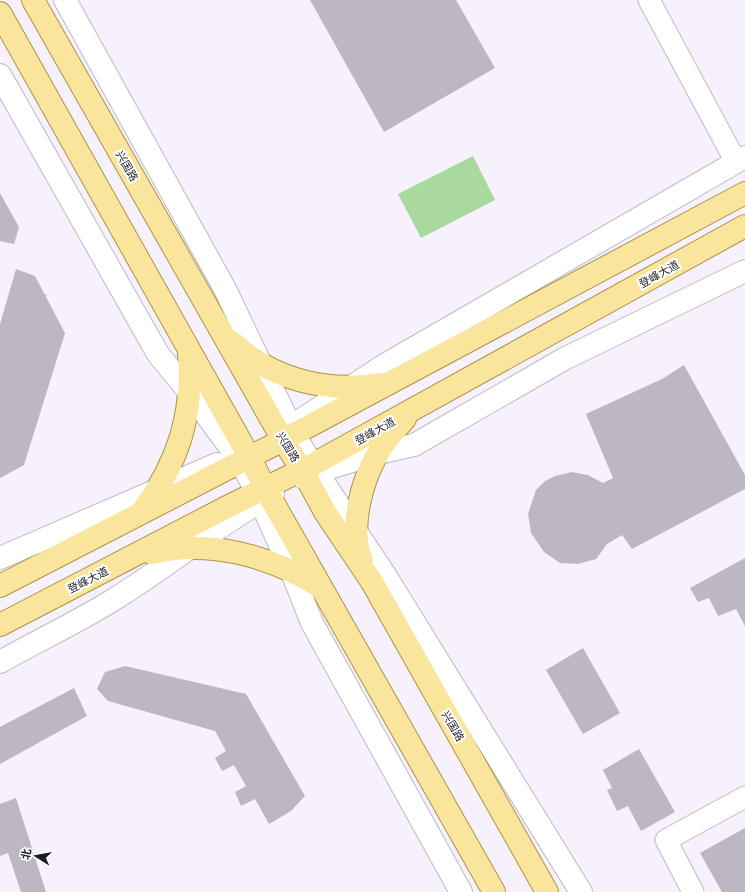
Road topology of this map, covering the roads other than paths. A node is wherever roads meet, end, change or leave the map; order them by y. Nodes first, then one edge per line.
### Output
1 (33, 0) edge
2 (65, 0) edge
3 (649, 0) edge
4 (0, 13) edge
5 (0, 75) edge
6 (741, 160) edge
7 (745, 193) edge
8 (745, 226) edge
9 (745, 271) edge
10 (223, 333) junction
11 (189, 350) junction
12 (260, 363) junction
13 (397, 380) junction
14 (351, 387) junction
15 (190, 393) junction
16 (424, 404) junction
17 (287, 434) junction
18 (378, 453) junction
19 (243, 457) junction
20 (309, 471) junction
21 (157, 490) junction
22 (263, 495) junction
23 (141, 513) junction
24 (357, 533) junction
25 (188, 549) junction
26 (130, 557) junction
27 (0, 558) edge
28 (291, 570) junction
29 (372, 582) junction
30 (0, 586) edge
31 (322, 588) junction
32 (0, 625) edge
33 (0, 662) edge
34 (745, 798) edge
35 (462, 892) edge
36 (494, 892) edge
37 (547, 892) edge
38 (581, 892) edge
39 (694, 892) edge

1 - 10 main road, 兴国路
2 - 12 street
3 - 6 street
4 - 11 main road
5 - 15 street
6 - 14 street
7 - 13 main road
8 - 16 main road, 登峰大道
9 - 18 street
10 - 12 main road
10 - 17 main road, 兴国路
11 - 15 main road
11 - 19 main road
12 - 14 main road
12 - 17 street
13 - 14 main road
13 - 17 main road
14 - 17 street
15 - 19 street
15 - 21 main road
16 - 18 main road
16 - 20 main road, 登峰大道
17 - 19 street
17 - 20 main road, 兴国路
18 - 20 street
18 - 24 main road
19 - 21 street
19 - 22 main road
19 - 23 main road
20 - 22 main road, 登峰大道
20 - 24 street
20 - 29 main road, 兴国路
21 - 23 main road
21 - 27 street
22 - 25 street
22 - 26 main road, 登峰大道
22 - 28 street
22 - 31 main road
23 - 30 main road
24 - 29 main road
24 - 38 street
25 - 26 main road
25 - 28 main road
25 - 33 street
26 - 32 main road, 登峰大道
28 - 31 main road
28 - 35 street
29 - 37 main road, 兴国路
31 - 36 main road
34 - 39 street

